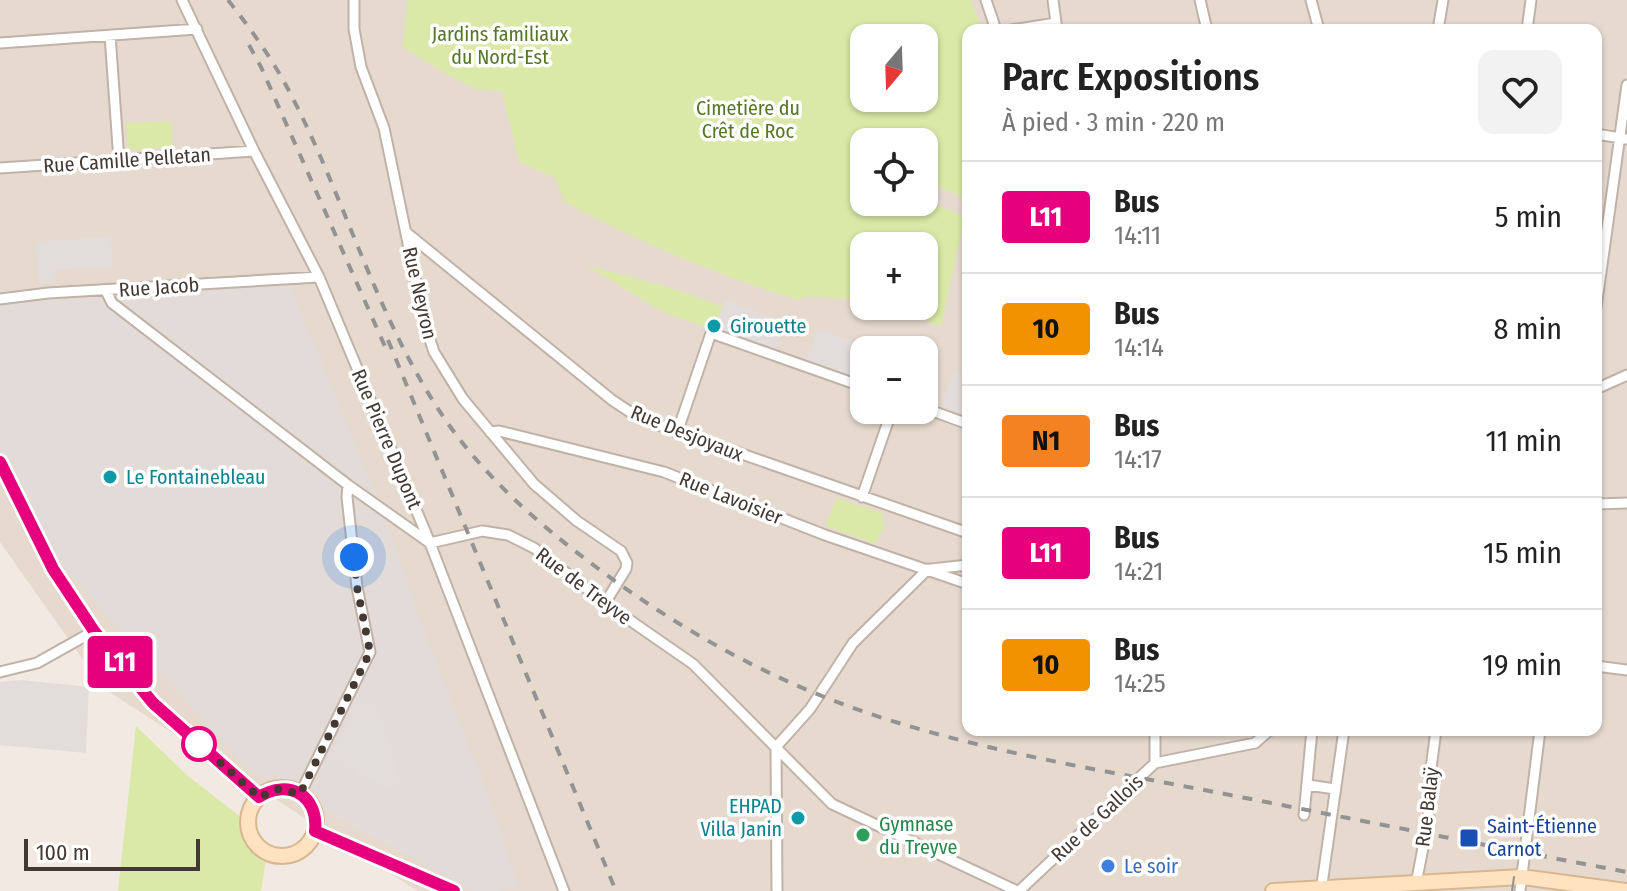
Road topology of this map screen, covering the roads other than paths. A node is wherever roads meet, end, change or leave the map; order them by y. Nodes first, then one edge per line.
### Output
1 (182, 0) edge
2 (354, 0) edge
3 (986, 0) edge
4 (1053, 0) edge
5 (1200, 0) edge
6 (1311, 0) edge
7 (1443, 0) edge
8 (1531, 0) edge
9 (994, 24) edge
10 (1057, 24) edge
11 (1206, 24) edge
12 (1317, 24) edge
13 (1439, 24) edge
14 (1528, 24) edge
15 (197, 29) junction
16 (110, 35) junction
17 (0, 43) edge
18 (1627, 85) edge
19 (1602, 135) edge
20 (1624, 138) edge
21 (254, 151) junction
22 (119, 161) junction
23 (0, 168) edge
24 (407, 233) junction
25 (1602, 272) edge
26 (319, 277) junction
27 (106, 291) junction
28 (0, 299) edge
29 (1627, 375) edge
30 (850, 382) edge
31 (1602, 386) edge
32 (938, 413) edge
33 (962, 422) edge
34 (887, 424) edge
35 (490, 432) junction
36 (677, 433) junction
37 (0, 462) edge
38 (348, 485) junction
39 (862, 497) junction
40 (1627, 503) edge
41 (1602, 504) edge
42 (962, 531) edge
43 (430, 543) junction
44 (962, 566) edge
45 (928, 569) junction
46 (962, 582) edge
47 (605, 603) junction
48 (94, 631) junction
49 (1602, 667) edge
50 (1627, 670) edge
51 (0, 672) edge
52 (1155, 736) edge
53 (1263, 736) edge
54 (1312, 736) edge
55 (1343, 736) edge
56 (1435, 736) edge
57 (1539, 736) edge
58 (776, 747) junction
59 (1155, 763) junction
60 (1308, 785) junction
61 (1335, 789) junction
62 (300, 794) junction
63 (259, 797) junction
64 (1304, 815) dead end
65 (315, 831) junction
66 (1416, 884) junction
67 (1521, 884) edge
68 (1494, 885) edge
69 (432, 886) edge
70 (1321, 890) edge
71 (454, 891) edge
72 (564, 891) edge
73 (777, 891) edge
74 (1018, 891) edge
75 (1273, 891) edge
76 (1627, 891) edge

1 - 15 street, Rue Pierre Dupont
2 - 24 street, Rue Neyron
3 - 9 street
4 - 10 street
5 - 11 street
6 - 12 street
7 - 13 street
8 - 14 street
15 - 16 street
15 - 21 street, Rue Pierre Dupont
16 - 17 street
16 - 22 street
18 - 20 street
19 - 20 street
20 - 25 street
21 - 22 street, Rue Camille Pelletan
21 - 26 street, Rue Pierre Dupont
22 - 23 street, Rue Camille Pelletan
24 - 35 street, Rue Neyron
24 - 36 street, Rue Desjoyaux
26 - 27 street, Rue Jacob
26 - 43 street, Rue Pierre Dupont
27 - 28 street, Rue Jacob
27 - 38 street
29 - 31 street
30 - 36 street
32 - 33 street
34 - 39 street
35 - 45 street, Rue Lavoisier
35 - 47 street, Rue Neyron
36 - 39 street, Rue Desjoyaux
37 - 48 main road
38 - 43 street
38 - 62 street
39 - 42 street, Rue Desjoyaux
40 - 41 street
43 - 47 street, Rue de Treyve
43 - 72 street, Rue Pierre Dupont
44 - 45 street
45 - 46 street, Rue Lavoisier
45 - 58 street
47 - 58 street, Rue de Treyve
48 - 51 street
48 - 63 main road
49 - 50 street
52 - 59 street
53 - 59 street, Rue de Gallois
54 - 60 street
55 - 61 street
56 - 66 street, Rue Balaÿ
57 - 67 street
58 - 73 street
58 - 74 street, Rue de Treyve
59 - 74 street, Rue de Gallois
60 - 61 street
60 - 64 street
61 - 70 street
62 - 63 main road
62 - 65 main road
63 - 65 main road
65 - 69 main road
66 - 68 main road
66 - 70 main road
67 - 68 main road
67 - 76 main road
69 - 71 main road
70 - 75 main road

